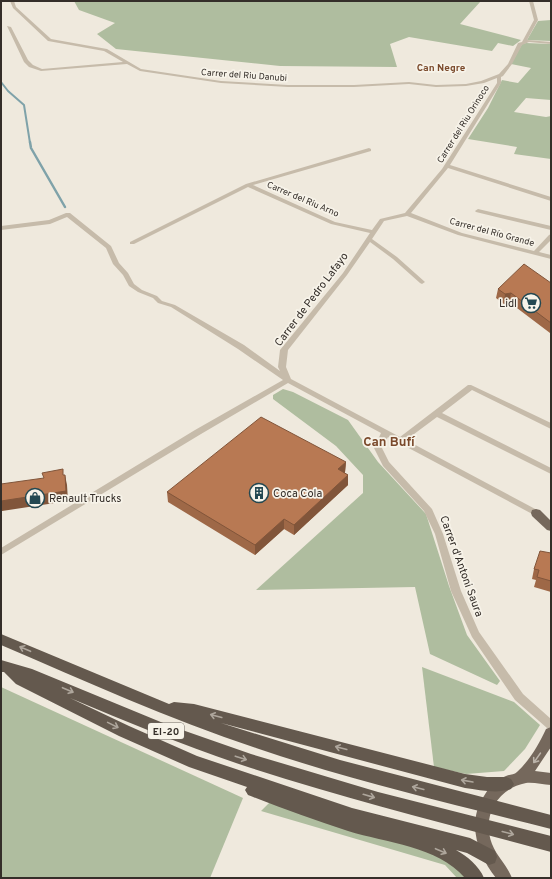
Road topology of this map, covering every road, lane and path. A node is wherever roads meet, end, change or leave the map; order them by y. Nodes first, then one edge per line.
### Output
1 (12, 1) edge
2 (531, 1) edge
3 (9, 27) dead end
4 (524, 42) junction
5 (551, 43) edge
6 (128, 63) junction
7 (498, 77) junction
8 (369, 150) dead end
9 (447, 166) junction
10 (248, 185) junction
11 (551, 193) edge
12 (548, 199) edge
13 (478, 211) dead end
14 (407, 214) junction
15 (1, 228) edge
16 (551, 228) edge
17 (374, 232) junction
18 (551, 236) edge
19 (369, 239) junction
20 (132, 243) dead end
21 (535, 252) junction
22 (551, 257) edge
23 (422, 282) dead end
24 (288, 380) junction
25 (437, 414) junction
26 (551, 426) edge
27 (386, 432) junction
28 (401, 440) junction
29 (551, 471) edge
30 (536, 513) junction
31 (551, 520) edge
32 (551, 527) edge
33 (1, 552) edge
34 (1, 639) edge
35 (3, 667) edge
36 (158, 707) junction
37 (551, 725) edge
38 (551, 733) edge
39 (194, 762) junction
40 (551, 779) edge
41 (512, 781) junction
42 (551, 822) edge
43 (551, 844) edge
44 (489, 857) junction
45 (476, 878) edge
46 (505, 878) edge

1 - 6 street, Carrer del Riu Danubi
2 - 4 street, Carrer del Riu Orinoco
3 - 6 street
4 - 5 street
4 - 7 street, Carrer del Riu Orinoco
6 - 7 street, Carrer del Riu Danubi
7 - 9 street, Carrer del Riu Orinoco
8 - 10 street, Carrer del Riu Arno
9 - 12 street
9 - 14 street, Carrer del Riu Orinoco
10 - 17 street, Carrer del Riu Arno
10 - 20 street, Carrer del Riu Arno
11 - 12 street
13 - 16 street
14 - 17 street, Carrer de Pedro Lafayo
14 - 21 street, Carrer del Río Grande
15 - 24 street
17 - 19 street, Carrer de Pedro Lafayo
18 - 21 street
19 - 23 street
19 - 24 street, Carrer de Pedro Lafayo
21 - 22 street, Carrer del Río Grande
24 - 27 street
24 - 33 street
25 - 26 street
25 - 28 street
25 - 29 street
27 - 28 street
27 - 37 street, Carrer d'Antoni Saura
28 - 30 street
30 - 31 main road
30 - 32 main road
36 -> 34 highway, EI-20
35 -> 39 highway
35 -> 43 highway, EI-20
41 -> 36 highway
42 -> 36 highway, EI-20
38 -> 41 main road
39 - 44 highway
39 -> 45 highway
40 - 41 main road
41 - 44 main road
44 - 46 main road

